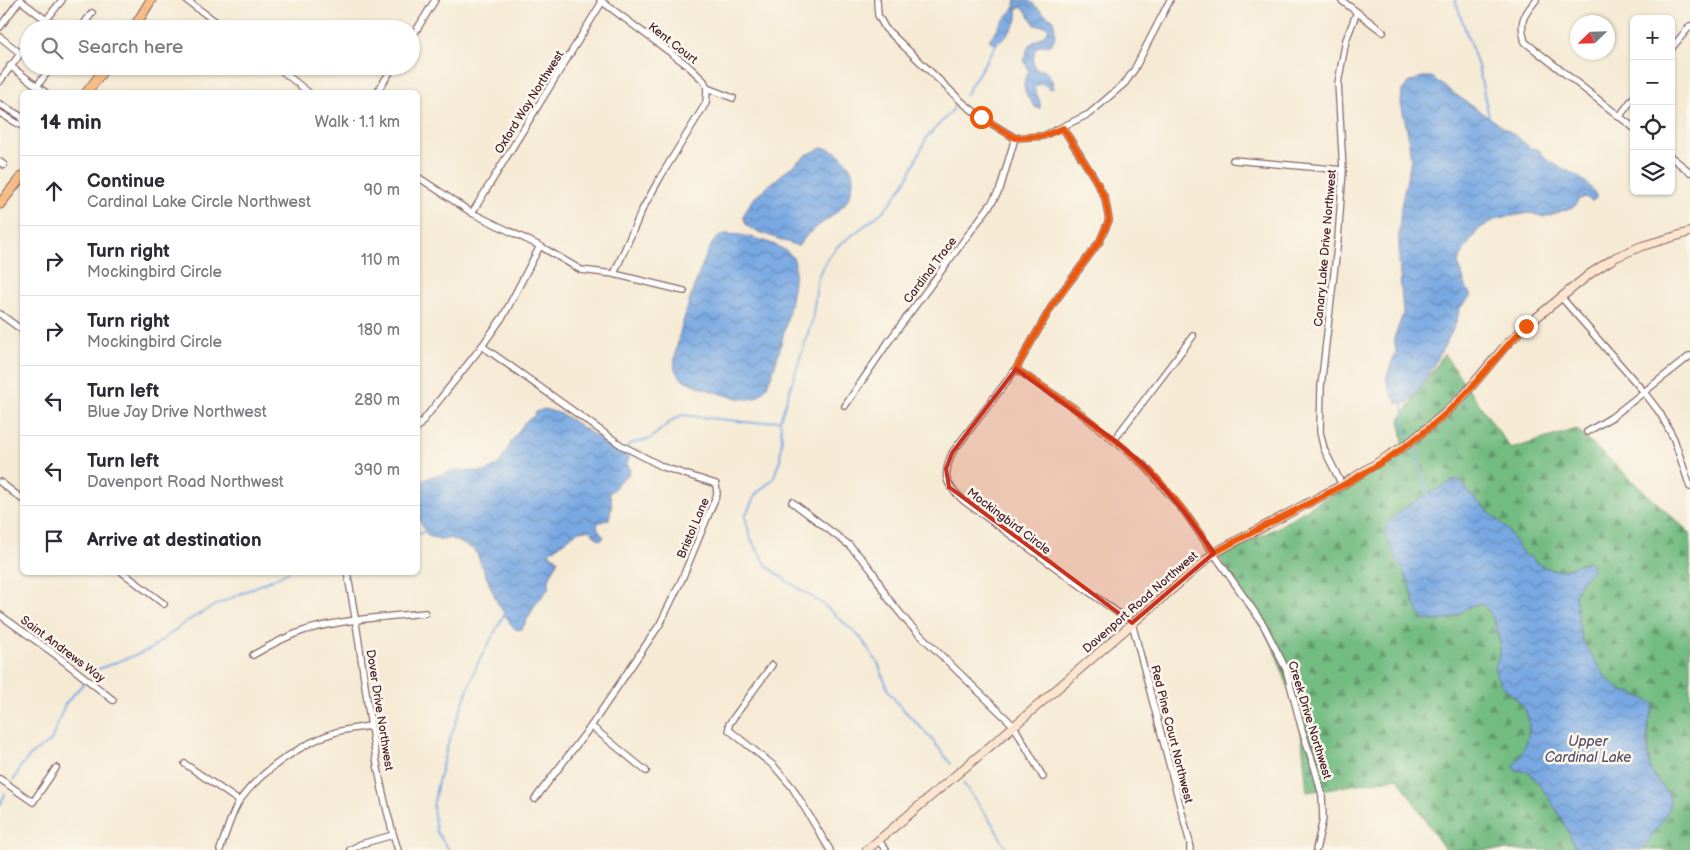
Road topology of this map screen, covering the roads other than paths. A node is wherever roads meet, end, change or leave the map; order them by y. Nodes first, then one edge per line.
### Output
1 (20, 0) edge
2 (62, 0) edge
3 (150, 0) edge
4 (186, 0) edge
5 (435, 0) edge
6 (877, 0) edge
7 (1170, 0) edge
8 (1341, 0) edge
9 (1536, 0) edge
10 (601, 1) edge
11 (1357, 12) junction
12 (92, 13) dead end
13 (46, 20) joint
14 (87, 20) edge
15 (138, 20) edge
16 (214, 20) edge
17 (420, 24) edge
18 (1690, 26) edge
19 (0, 27) edge
20 (1383, 32) dead end
21 (0, 37) edge
22 (1675, 45) edge
23 (20, 52) joint
24 (10, 66) junction
25 (20, 74) edge
26 (22, 75) edge
27 (45, 75) edge
28 (100, 75) edge
29 (287, 75) edge
30 (388, 75) edge
31 (0, 81) edge
32 (36, 86) junction
33 (707, 88) junction
34 (43, 90) edge
35 (89, 90) edge
36 (306, 90) edge
37 (377, 90) edge
38 (733, 98) dead end
39 (1630, 102) edge
40 (0, 104) edge
41 (12, 111) junction
42 (0, 113) edge
43 (20, 117) edge
44 (1619, 117) junction
45 (8, 118) junction
46 (20, 125) edge
47 (1630, 125) edge
48 (1063, 128) junction
49 (1015, 138) junction
50 (1233, 160) dead end
51 (1675, 160) edge
52 (1342, 170) junction
53 (1690, 172) edge
54 (420, 178) edge
55 (20, 179) edge
56 (0, 204) edge
57 (472, 213) junction
58 (1690, 232) edge
59 (540, 246) junction
60 (614, 274) junction
61 (684, 291) dead end
62 (1561, 297) junction
63 (0, 314) edge
64 (20, 329) edge
65 (1193, 336) dead end
66 (482, 346) junction
67 (1690, 356) edge
68 (1016, 369) junction
69 (1644, 392) junction
70 (845, 406) dead end
71 (420, 424) edge
72 (1587, 432) dead end
73 (1114, 440) junction
74 (0, 482) edge
75 (1342, 485) junction
76 (1690, 487) edge
77 (20, 497) edge
78 (792, 502) dead end
79 (1214, 553) junction
80 (126, 575) edge
81 (348, 575) edge
82 (164, 604) dead end
83 (425, 613) dead end
84 (0, 615) edge
85 (356, 619) junction
86 (1132, 622) junction
87 (253, 655) dead end
88 (772, 665) dead end
89 (113, 700) dead end
90 (370, 726) junction
91 (591, 726) junction
92 (1014, 726) junction
93 (185, 764) dead end
94 (56, 768) dead end
95 (646, 771) dead end
96 (1043, 776) dead end
97 (0, 779) edge
98 (535, 799) dead end
99 (239, 801) junction
100 (393, 835) junction
101 (878, 840) junction
102 (220, 850) edge
103 (350, 850) edge
104 (398, 850) edge
105 (830, 850) edge
106 (867, 850) edge
107 (886, 850) edge
108 (1190, 850) edge
109 (1316, 850) edge

1 - 13 street
1 - 19 street
2 - 13 street
3 - 15 main road
4 - 16 street
5 - 17 street
6 - 49 street
7 - 48 street
8 - 11 street
9 - 44 street
10 - 33 street, Kent Court
10 - 57 street, Oxford Way Northwest
11 - 20 street
11 - 52 street, Canary Lake Drive Northwest
12 - 14 street
18 - 22 street
21 - 23 street
23 - 24 street
24 - 25 street
24 - 31 street
26 - 32 street
27 - 32 street
28 - 35 main road
29 - 36 street
30 - 37 street
32 - 34 street
33 - 38 street, Kent Court
33 - 60 street
39 - 44 street
40 - 41 street
41 - 43 street
41 - 45 street
42 - 45 street
44 - 47 street
45 - 46 street
48 - 49 street
48 - 68 street, Mockingbird Circle
49 - 70 street, Cardinal Trace
50 - 52 street
51 - 53 street
52 - 75 street, Canary Lake Drive Northwest
54 - 57 street
55 - 56 main road
57 - 59 street
58 - 62 street, Davenport Road Northwest
59 - 60 street
59 - 66 street
60 - 61 street
62 - 69 street
62 - 75 street, Davenport Road Northwest
63 - 64 street
65 - 73 street
66 - 71 street
66 - 91 street, Bristol Lane
67 - 69 street
68 - 73 street, Creek Drive Northwest
68 - 86 street, Mockingbird Circle
69 - 72 street
69 - 76 street
73 - 79 street, Creek Drive Northwest
74 - 77 street
75 - 79 street, Davenport Road Northwest
78 - 92 street
79 - 86 street, Davenport Road Northwest
79 - 109 street, Creek Drive Northwest
80 - 82 street
81 - 85 street, Dover Drive Northwest
83 - 85 street
84 - 89 street, Saint Andrews Way
85 - 87 street
85 - 90 street, Dover Drive Northwest
86 - 92 street, Davenport Road Northwest
86 - 108 street, Red Pine Court Northwest
88 - 105 street
90 - 99 street
90 - 100 street, Dover Drive Northwest
91 - 95 street
91 - 98 street
92 - 96 street
92 - 101 street, Davenport Road Northwest
93 - 99 street
94 - 97 street
99 - 102 street
100 - 103 street
100 - 104 street, Dover Drive Northwest
101 - 106 street, Davenport Road Northwest
101 - 107 street

